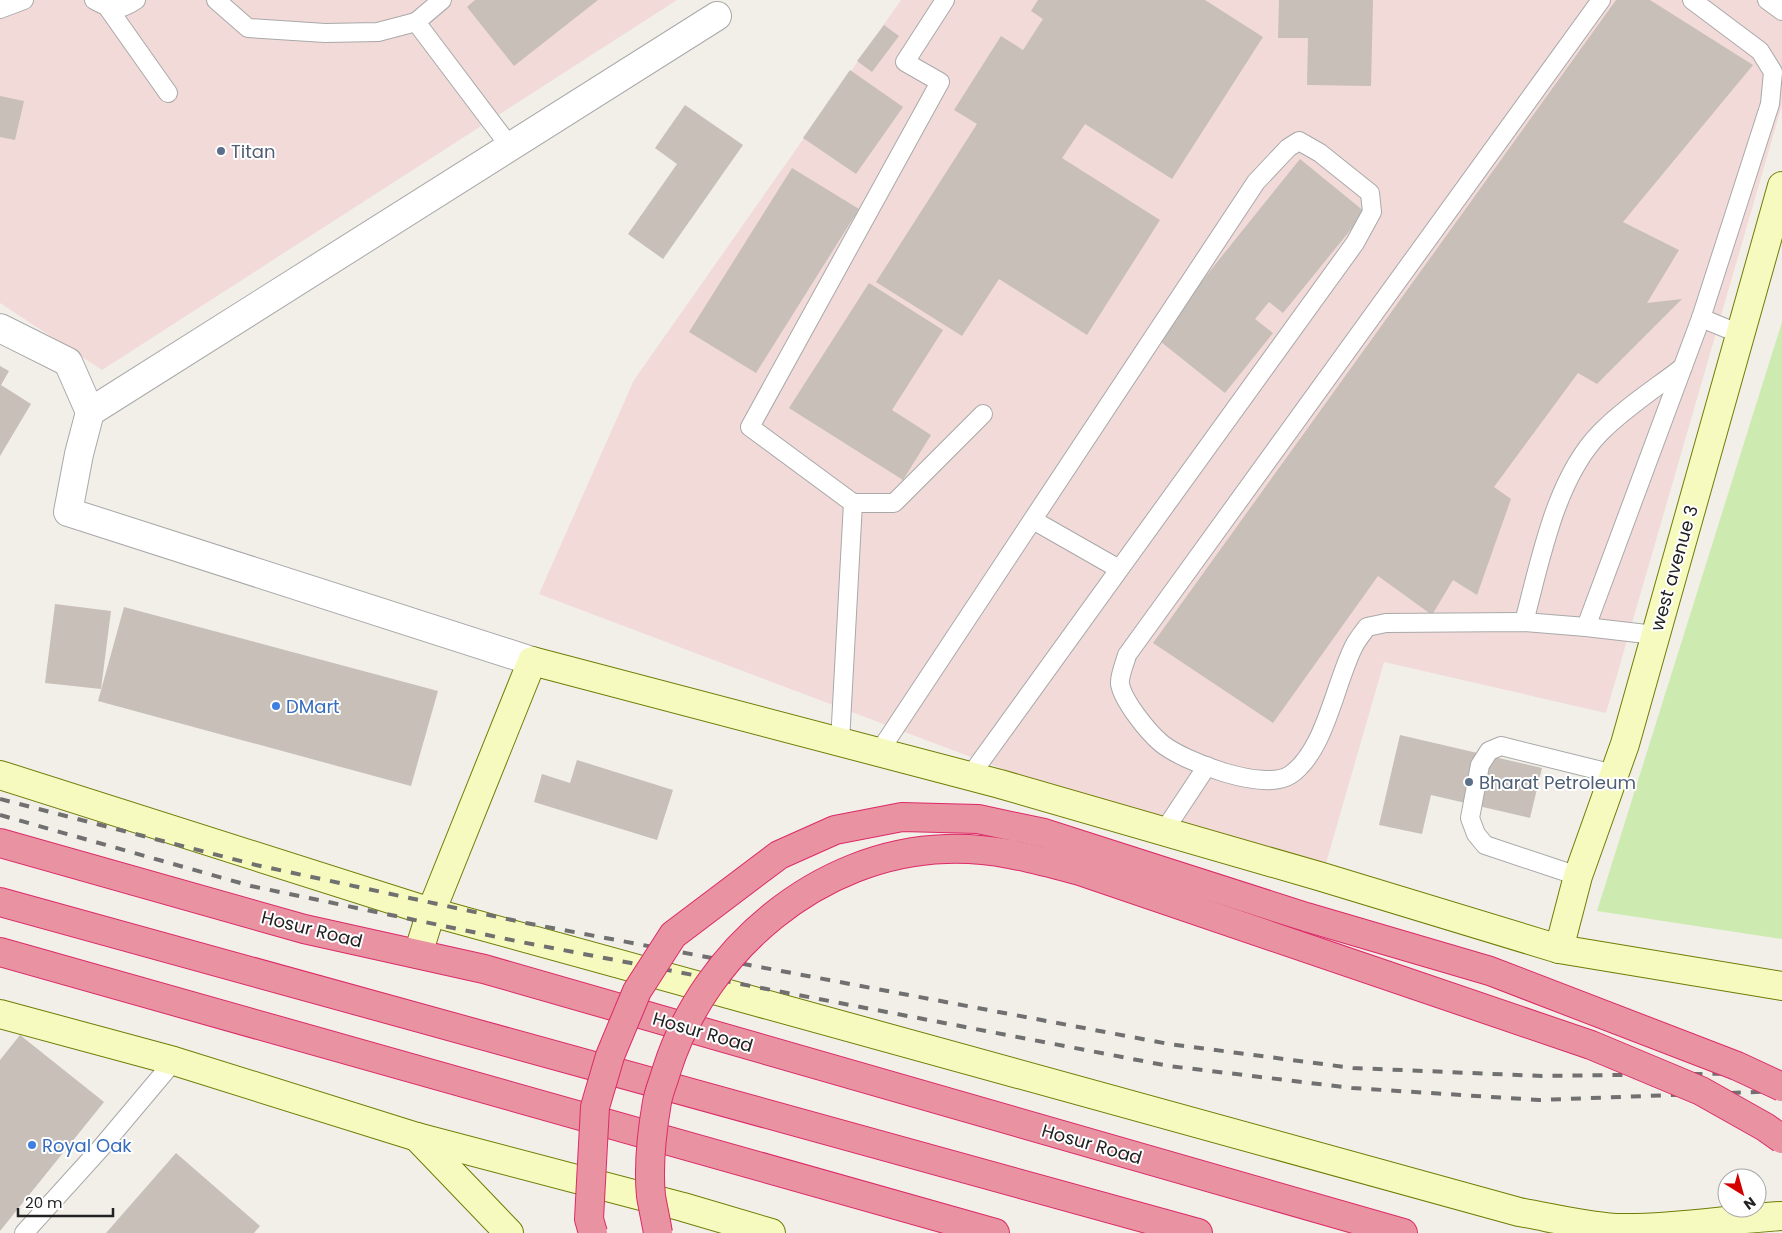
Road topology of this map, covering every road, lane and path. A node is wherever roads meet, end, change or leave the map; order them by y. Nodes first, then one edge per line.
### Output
1 (24, 0) edge
2 (136, 0) edge
3 (216, 0) edge
4 (442, 0) edge
5 (945, 0) edge
6 (1601, 0) edge
7 (1692, 0) edge
8 (1768, 0) edge
9 (101, 4) edge
10 (0, 9) edge
11 (1782, 11) edge
12 (717, 16) dead end
13 (416, 22) junction
14 (168, 93) dead end
15 (511, 148) junction
16 (1782, 186) edge
17 (1700, 318) junction
18 (0, 328) edge
19 (1740, 334) junction
20 (1683, 367) junction
21 (90, 412) junction
22 (983, 414) dead end
23 (853, 503) junction
24 (1033, 520) junction
25 (1119, 569) junction
26 (1524, 622) junction
27 (1586, 627) junction
28 (1655, 636) junction
29 (532, 661) junction
30 (840, 742) junction
31 (879, 752) junction
32 (1207, 766) junction
33 (1614, 774) junction
34 (0, 775) edge
35 (970, 776) junction
36 (1164, 831) junction
37 (0, 843) edge
38 (1578, 876) junction
39 (0, 902) edge
40 (431, 912) junction
41 (1559, 949) junction
42 (0, 952) edge
43 (418, 954) junction
44 (1782, 986) edge
45 (0, 1014) edge
46 (174, 1061) junction
47 (1782, 1087) edge
48 (417, 1137) junction
49 (1782, 1140) edge
50 (1782, 1216) edge
51 (24, 1233) edge
52 (509, 1233) edge
53 (592, 1233) edge
54 (658, 1233) edge
55 (771, 1233) edge
56 (995, 1233) edge
57 (1198, 1233) edge
58 (1403, 1233) edge

1 - 10 lane
2 - 9 lane
3 - 13 lane
4 - 13 lane
5 - 23 lane
6 - 32 lane
7 - 17 lane
8 - 11 lane
9 - 14 lane
12 - 15 street
13 - 15 lane
15 - 21 street
16 - 19 street, west avenue 3
17 - 19 lane
17 - 20 lane
18 - 21 street
19 - 28 street, west avenue 3
20 - 26 lane
20 - 27 lane
21 - 29 street
22 - 23 lane
23 - 30 lane
24 - 25 lane
24 - 25 lane
24 - 31 lane
25 - 35 lane
26 - 27 lane
26 - 32 lane
27 - 28 lane
28 - 33 street, west avenue 3
29 - 30 street
29 - 40 street
30 - 31 street
31 - 35 street
32 - 36 lane
33 - 38 street, west avenue 3
33 - 38 lane
34 - 40 street
35 - 36 street
36 - 41 street
37 - 43 highway, Hosur Road
38 - 41 street, west avenue 3
39 - 57 highway
40 - 43 street
40 - 50 street
41 - 44 street
42 - 56 highway
43 - 58 highway, Hosur Road
45 - 46 street
46 - 48 street
46 - 51 lane
47 - 53 highway, bridge
48 - 52 street
48 - 55 street
49 - 54 highway, bridge

